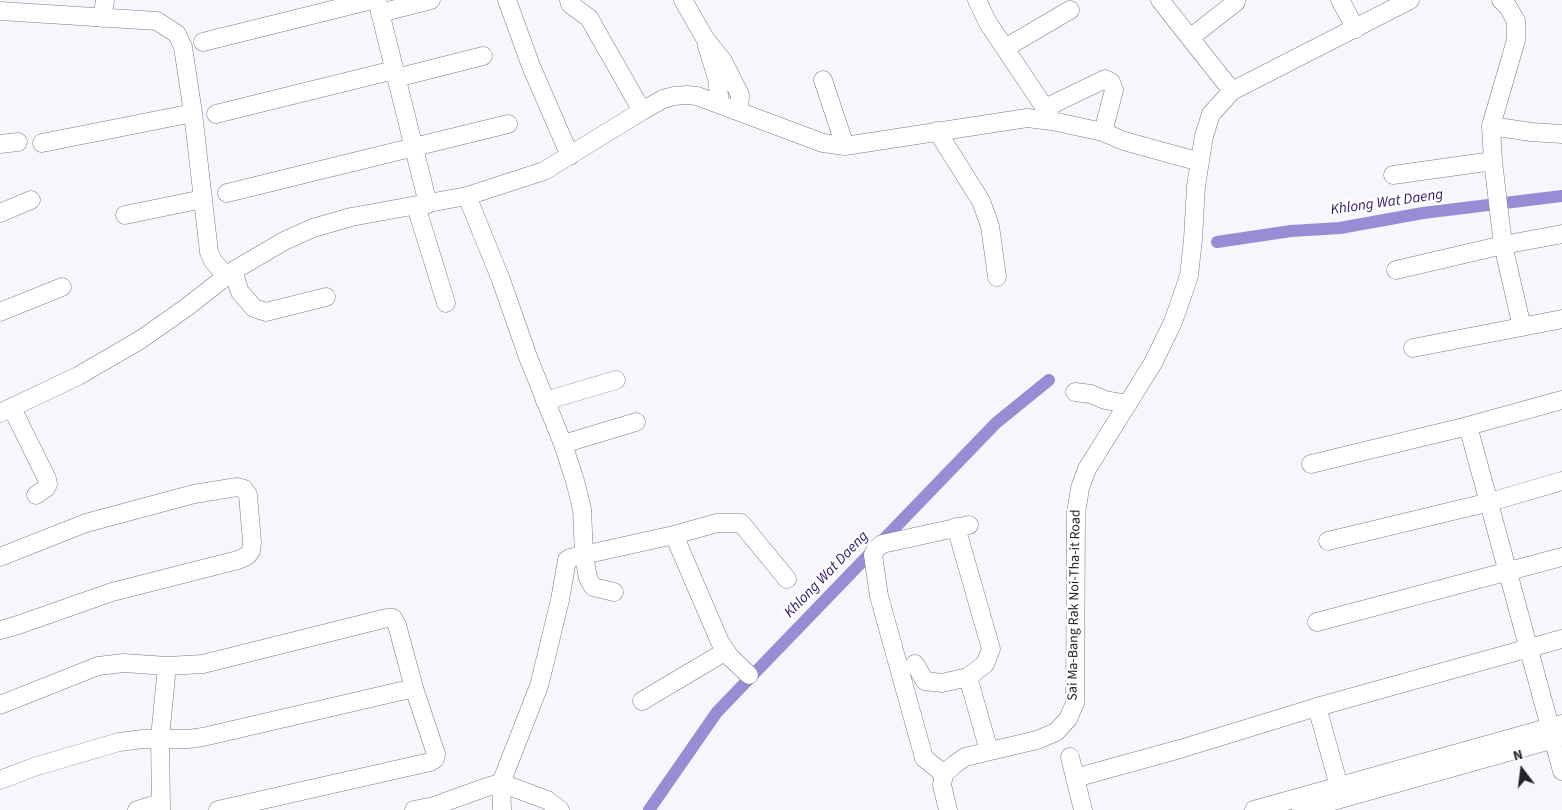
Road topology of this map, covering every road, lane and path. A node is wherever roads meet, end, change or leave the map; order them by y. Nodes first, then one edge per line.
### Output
1 (105, 0) edge
2 (431, 0) edge
3 (507, 0) edge
4 (569, 0) edge
5 (683, 0) edge
6 (978, 0) edge
7 (1160, 0) edge
8 (1340, 0) edge
9 (1410, 0) edge
10 (1502, 0) edge
11 (1236, 2) dead end
12 (376, 4) edge
13 (1070, 10) dead end
14 (0, 11) edge
15 (102, 18) junction
16 (1356, 29) junction
17 (1190, 38) junction
18 (706, 40) junction
19 (203, 42) dead end
20 (1005, 48) junction
21 (483, 56) dead end
22 (395, 74) junction
23 (823, 80) dead end
24 (1232, 91) junction
25 (720, 104) junction
26 (642, 111) junction
27 (739, 111) junction
28 (193, 112) junction
29 (216, 114) dead end
30 (1048, 114) junction
31 (508, 124) dead end
32 (1491, 126) junction
33 (938, 131) junction
34 (1103, 132) junction
35 (1562, 134) edge
36 (18, 142) dead end
37 (42, 143) dead end
38 (0, 144) edge
39 (845, 146) junction
40 (413, 147) junction
41 (570, 156) junction
42 (1200, 162) junction
43 (1493, 162) junction
44 (1393, 174) dead end
45 (226, 193) dead end
46 (468, 196) junction
47 (203, 199) junction
48 (31, 200) dead end
49 (422, 205) junction
50 (0, 213) edge
51 (125, 215) dead end
52 (1562, 234) edge
53 (1503, 246) junction
54 (1396, 270) dead end
55 (230, 274) junction
56 (997, 277) dead end
57 (62, 288) dead end
58 (326, 297) dead end
59 (446, 303) dead end
60 (0, 312) edge
61 (1562, 319) edge
62 (1522, 327) junction
63 (1413, 348) dead end
64 (616, 380) dead end
65 (1076, 392) dead end
66 (1562, 400) edge
67 (545, 401) junction
68 (1128, 404) junction
69 (6, 410) edge
70 (636, 422) dead end
71 (1468, 426) junction
72 (563, 444) junction
73 (1311, 464) dead end
74 (1562, 481) edge
75 (36, 495) dead end
76 (1490, 502) junction
77 (674, 535) junction
78 (1328, 541) dead end
79 (584, 555) junction
80 (0, 557) edge
81 (1562, 557) edge
82 (1508, 571) junction
83 (787, 579) dead end
84 (614, 592) dead end
85 (1317, 622) dead end
86 (0, 630) edge
87 (1562, 639) edge
88 (1529, 649) junction
89 (726, 651) junction
90 (915, 664) dead end
91 (167, 666) junction
92 (749, 675) dead end
93 (968, 677) junction
94 (414, 688) junction
95 (642, 701) dead end
96 (0, 704) edge
97 (1317, 707) junction
98 (1557, 732) edge
99 (160, 738) junction
100 (989, 751) junction
101 (1070, 757) dead end
102 (1562, 771) edge
103 (944, 774) junction
104 (1075, 778) junction
105 (0, 780) edge
106 (501, 783) junction
107 (1342, 798) edge
108 (161, 806) edge
109 (137, 810) edge
110 (218, 810) edge
111 (414, 810) edge
112 (502, 810) edge
113 (560, 810) edge
114 (948, 810) edge
115 (1083, 810) edge
116 (1254, 810) edge
117 (1302, 810) edge

1 - 15 street
2 - 12 street
3 - 41 street
4 - 26 street
5 - 18 street
6 - 20 street
7 - 17 street
8 - 16 street
9 - 16 street
10 - 32 street
11 - 17 street
12 - 19 street
12 - 22 street
13 - 20 street
14 - 15 street
15 - 28 street
16 - 24 street
17 - 24 street
18 - 25 street
18 - 27 street
20 - 30 street
21 - 22 street
22 - 29 street
22 - 40 street
23 - 39 street
24 - 42 street, Sai Ma-Bang Rak Noi-Tha-it Road
25 - 26 street
25 - 27 street
26 - 41 street
27 - 39 street
28 - 37 street
28 - 47 street
30 - 33 street
30 - 34 street
30 - 34 street
31 - 40 street
32 - 35 street
32 - 43 street
33 - 39 street
33 - 56 street
34 - 42 street
36 - 38 street
40 - 45 street
40 - 49 street
41 - 46 street
42 - 68 street, Sai Ma-Bang Rak Noi-Tha-it Road
43 - 44 street
43 - 53 street
46 - 49 street
46 - 67 street
47 - 51 street
47 - 55 street
48 - 50 street
49 - 55 street
49 - 59 street
52 - 53 street
53 - 54 street
53 - 62 street
55 - 58 street
55 - 69 street
57 - 60 street
61 - 62 street
62 - 63 street
64 - 67 street
65 - 68 street
66 - 71 street
67 - 72 street
68 - 100 street, Sai Ma-Bang Rak Noi-Tha-it Road
69 - 75 street
70 - 72 street
71 - 73 street
71 - 76 street
72 - 79 street
74 - 76 street
76 - 78 street
76 - 82 street
77 - 79 street
77 - 83 street
77 - 89 street
79 - 84 street
79 - 106 street
80 - 86 street
81 - 82 street
82 - 85 street
82 - 88 street
87 - 88 street
88 - 97 street
88 - 98 street
89 - 92 street
89 - 95 street
90 - 93 street
91 - 94 street
91 - 96 street
91 - 99 street
93 - 100 street
93 - 103 street
94 - 99 street
94 - 110 street
97 - 104 street
97 - 107 street
98 - 102 street
98 - 107 street
99 - 105 street
99 - 108 street
100 - 103 street, Sai Ma-Bang Rak Noi-Tha-it Road
101 - 104 street
103 - 114 street
104 - 115 street
106 - 111 street
106 - 112 street
106 - 113 street
107 - 116 street
107 - 117 street
108 - 109 street

